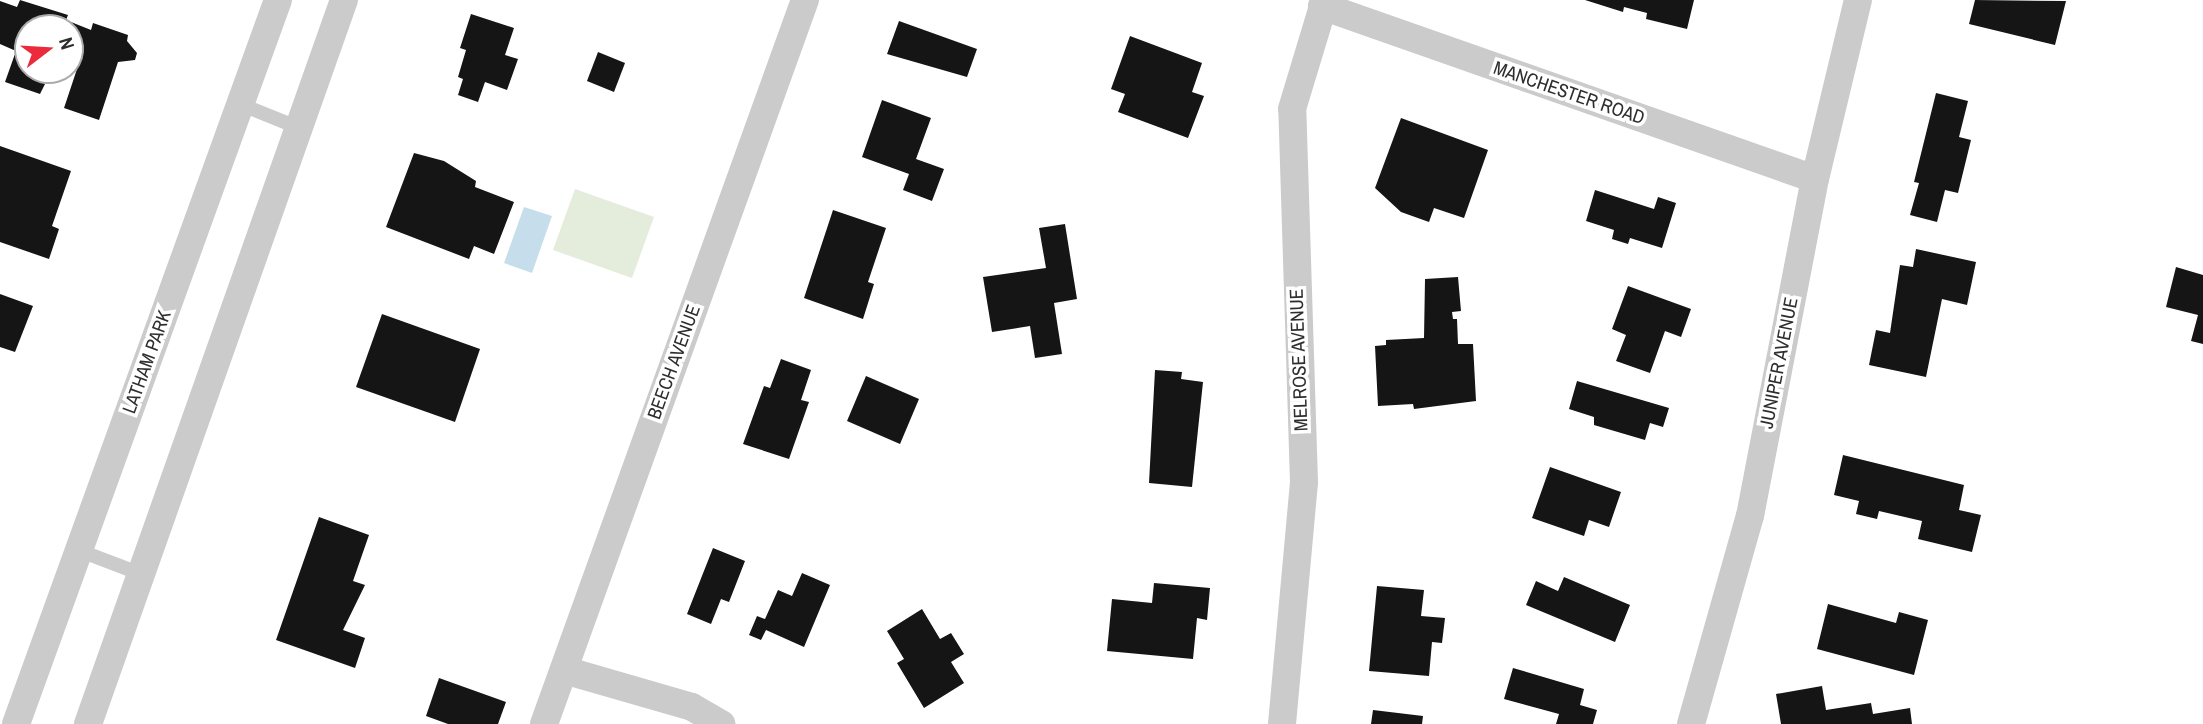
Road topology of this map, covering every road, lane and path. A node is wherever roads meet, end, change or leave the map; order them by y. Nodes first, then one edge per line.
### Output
1 (278, 0) edge
2 (344, 0) edge
3 (804, 0) edge
4 (1858, 0) edge
5 (1323, 3) edge
6 (240, 104) junction
7 (299, 128) junction
8 (1815, 179) junction
9 (79, 550) junction
10 (141, 575) junction
11 (564, 670) junction
12 (16, 724) edge
13 (88, 724) edge
14 (544, 724) edge
15 (721, 724) edge
16 (1282, 724) edge
17 (1691, 724) edge

1 - 6 street, LATHAM PARK
2 - 7 street
3 - 11 street, BEECH AVENUE
4 - 8 street, JUNIPER AVENUE
5 - 8 street, MANCHESTER ROAD
5 - 16 street, MELROSE AVENUE
6 - 7 lane
6 - 9 street, LATHAM PARK
7 - 10 street
8 - 17 street, JUNIPER AVENUE
9 - 10 lane
9 - 12 street, LATHAM PARK
10 - 13 street
11 - 14 street, BEECH AVENUE
11 - 15 street

